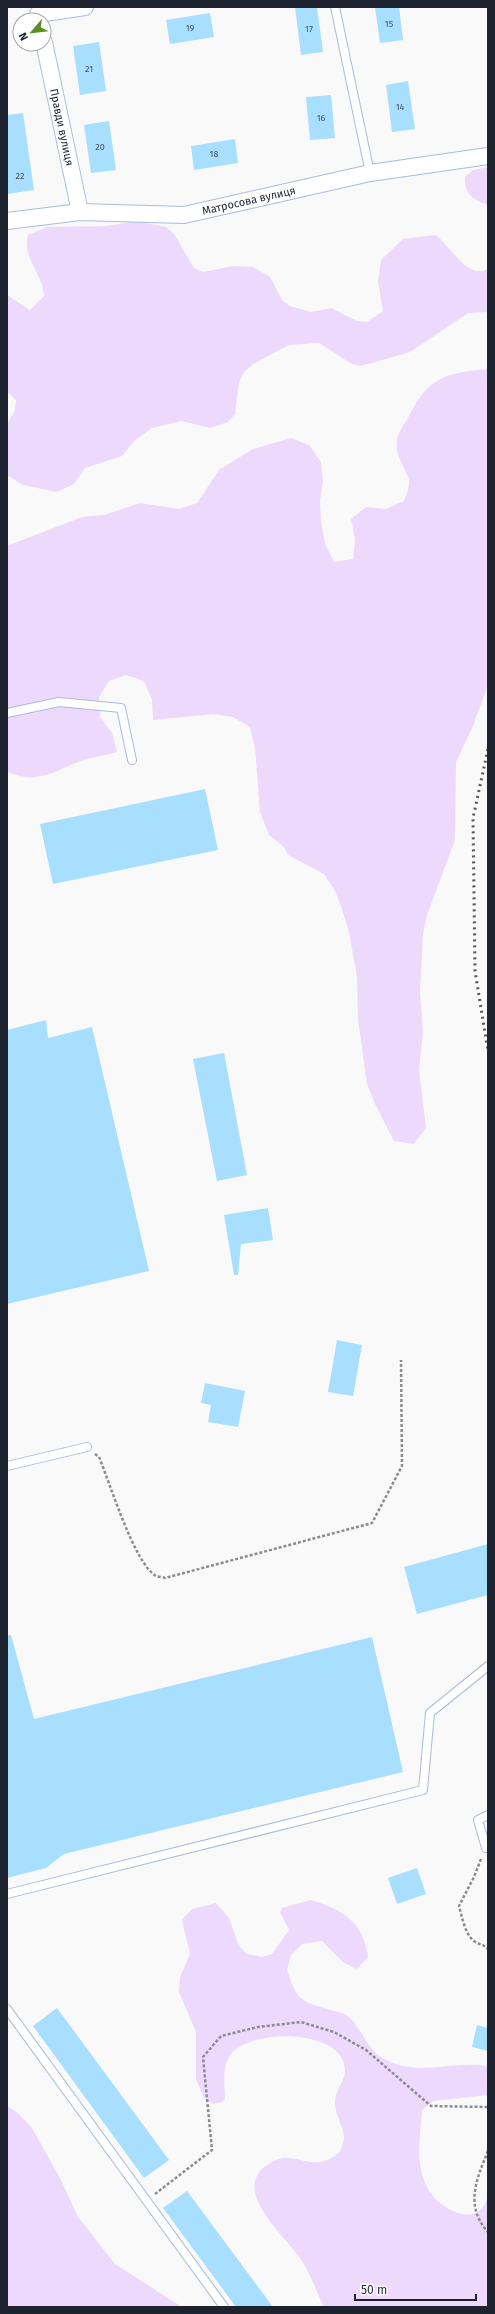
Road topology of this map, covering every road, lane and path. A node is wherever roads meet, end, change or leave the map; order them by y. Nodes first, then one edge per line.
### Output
1 (85, 7) edge
2 (335, 7) edge
3 (51, 12) edge
4 (46, 52) edge
5 (488, 156) edge
6 (370, 173) junction
7 (80, 212) junction
8 (7, 221) edge
9 (7, 713) edge
10 (132, 760) dead end
11 (400, 1360) dead end
12 (87, 1447) joint
13 (7, 1466) edge
14 (488, 1666) edge
15 (488, 1815) edge
16 (486, 1848) joint
17 (7, 1894) edge
18 (488, 1949) edge
19 (7, 2009) edge
20 (488, 2107) edge
21 (488, 2151) edge
22 (146, 2200) junction
23 (488, 2232) edge
24 (224, 2307) edge

1 - 3 street
2 - 6 lane
4 - 7 street, Правди вулиця
5 - 6 street, Матросова вулиця
6 - 7 street, Матросова вулиця
7 - 8 street, Матросова вулиця
9 - 10 lane
11 - 12 path
12 - 13 lane
14 - 17 lane
15 - 16 lane
16 - 18 path
19 - 22 lane
20 - 22 path
21 - 23 path
22 - 24 lane

